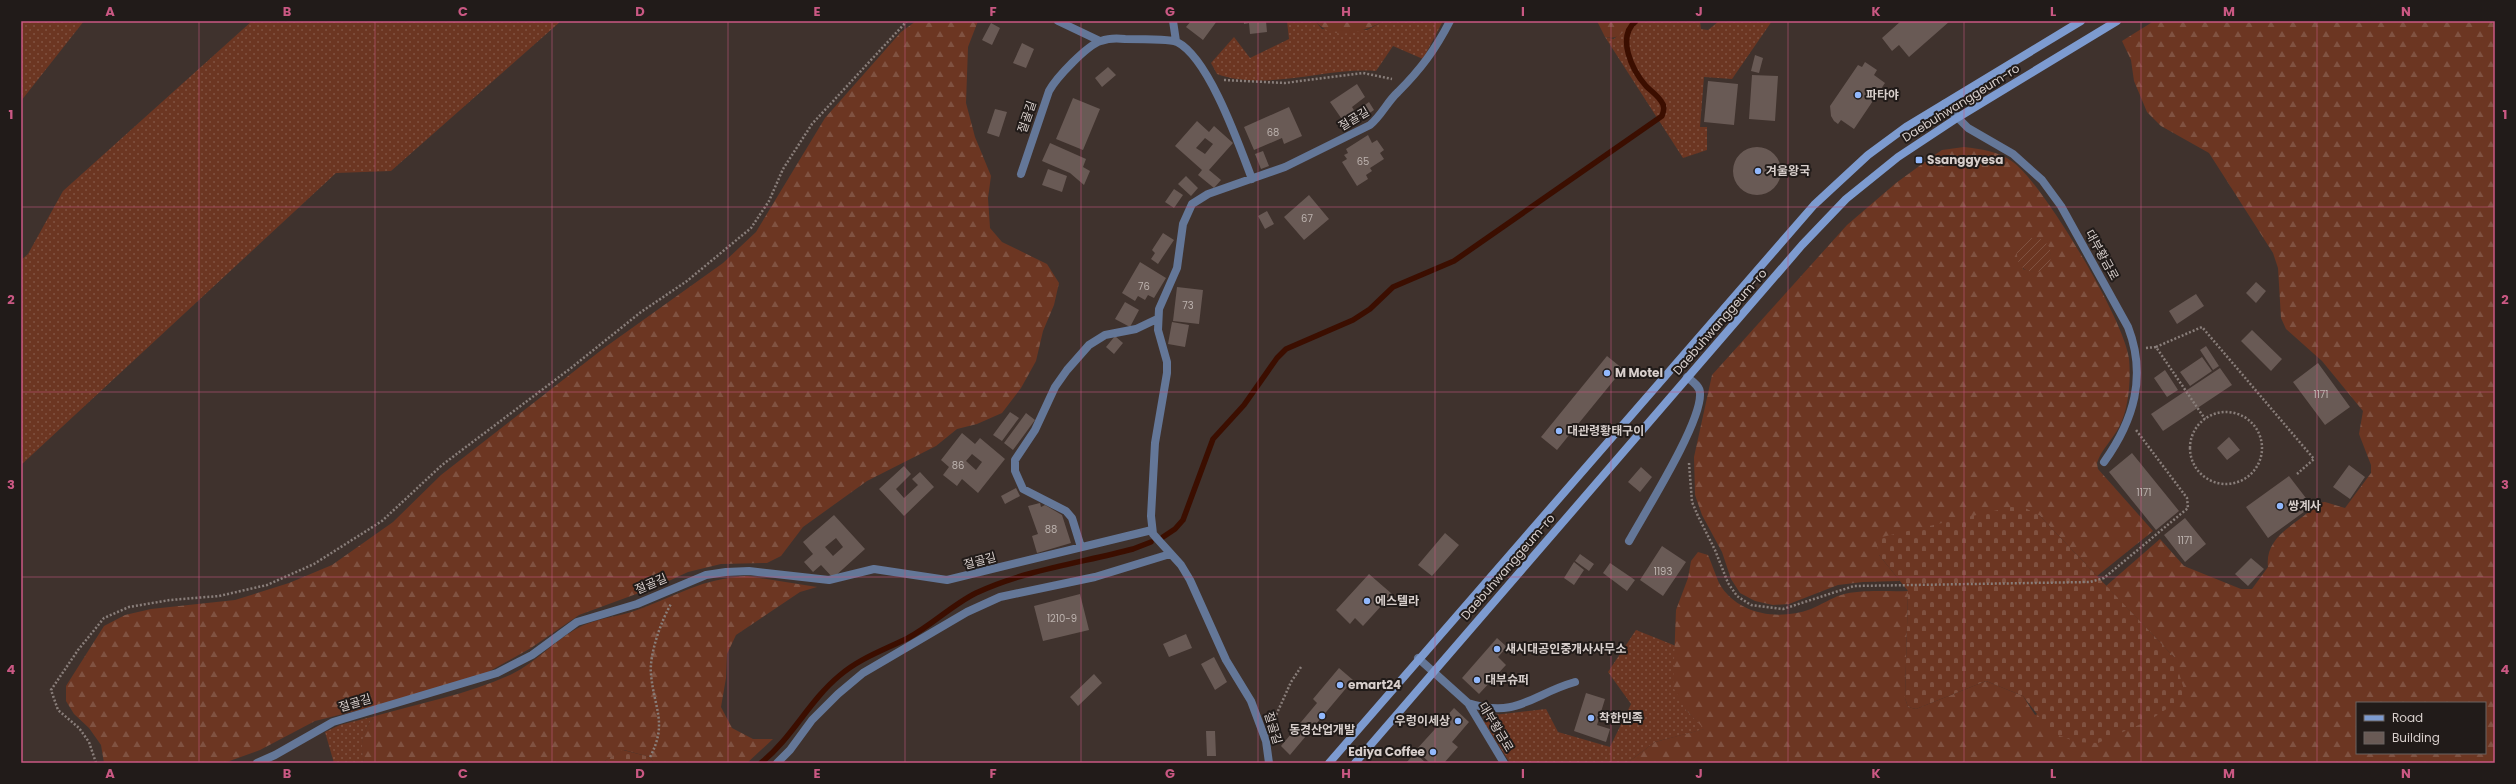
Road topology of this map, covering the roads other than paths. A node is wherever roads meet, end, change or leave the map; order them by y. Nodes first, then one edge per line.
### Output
1 (1058, 21) edge
2 (1173, 21) edge
3 (1450, 21) edge
4 (2081, 21) edge
5 (2117, 21) edge
6 (1100, 41) junction
7 (1176, 42) junction
8 (1944, 104) junction
9 (1958, 118) junction
10 (1021, 174) dead end
11 (1252, 179) junction
12 (1157, 320) junction
13 (1687, 377) junction
14 (2104, 462) dead end
15 (1152, 530) junction
16 (1628, 541) dead end
17 (1081, 547) junction
18 (1170, 554) junction
19 (1418, 658) junction
20 (1433, 671) junction
21 (1575, 682) dead end
22 (1468, 703) junction
23 (257, 763) edge
24 (777, 763) edge
25 (1269, 763) edge
26 (1329, 763) edge
27 (1355, 763) edge
28 (1504, 763) edge

1 - 6 lane
2 - 7 lane
3 - 11 lane, 절골길
4 - 8 main road, Daebuhwanggeum-ro
5 - 9 main road, Daebuhwanggeum-ro
6 - 7 lane
6 - 10 lane, 절골길
7 - 11 lane
8 - 9 lane, 대부황금로
8 - 19 main road, Daebuhwanggeum-ro
9 - 13 main road, Daebuhwanggeum-ro
9 - 14 lane, 대부황금로
11 - 12 lane, 절골길
12 - 15 lane, 절골길
12 - 17 lane
13 - 16 lane
13 - 20 main road, Daebuhwanggeum-ro
15 - 17 lane, 절골길
15 - 18 lane, 절골길
17 - 23 lane, 절골길
18 - 24 lane
18 - 25 lane, 절골길
19 - 20 lane, 대부황금로
19 - 26 main road, Daebuhwanggeum-ro
20 - 22 lane, 대부황금로
20 - 27 main road, Daebuhwanggeum-ro
21 - 22 lane, 대부황금로
22 - 28 lane, 대부황금로

